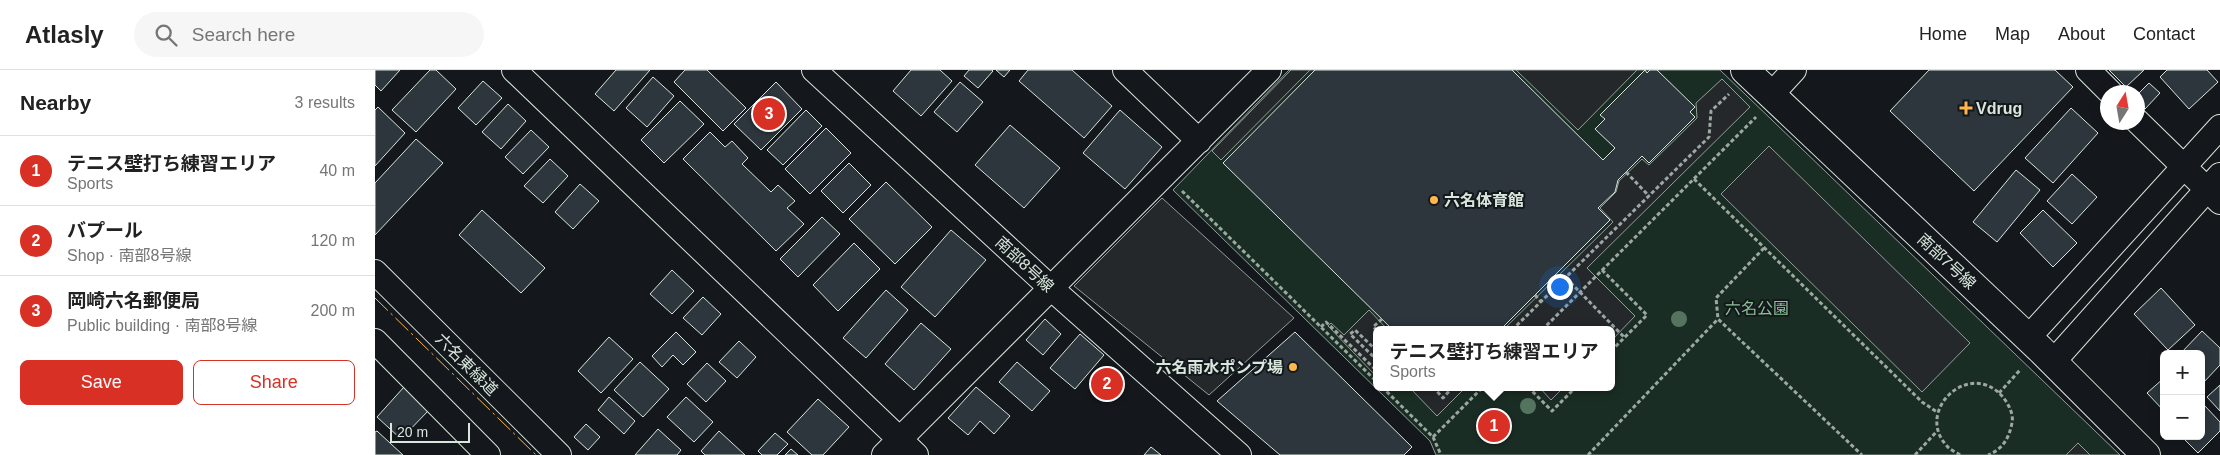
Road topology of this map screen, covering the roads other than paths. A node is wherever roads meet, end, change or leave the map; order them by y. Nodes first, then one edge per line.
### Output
1 (514, 70) edge
2 (814, 70) edge
3 (1125, 70) edge
4 (1269, 70) edge
5 (1795, 70) edge
6 (2088, 70) edge
7 (1747, 72) edge
8 (2103, 85) edge
9 (1773, 97) junction
10 (2220, 127) edge
11 (2145, 129) edge
12 (1199, 141) junction
13 (2183, 167) junction
14 (2215, 189) edge
15 (375, 272) edge
16 (1052, 289) junction
17 (375, 341) edge
18 (2040, 350) junction
19 (900, 450) edge
20 (489, 455) edge
21 (559, 455) edge
22 (1239, 455) edge
23 (2146, 455) edge

1 - 19 street
2 - 16 street, 南部8号線
3 - 12 street
4 - 12 street
5 - 9 street
6 - 8 street
7 - 9 street, 南部7号線
9 - 18 street, 南部7号線
10 - 13 street
11 - 13 street
12 - 16 street
13 - 14 street
13 - 18 street
14 - 18 street
15 - 21 street, 六名東緑道
16 - 19 street
16 - 22 street, 南部8号線
17 - 20 street
18 - 23 street, 南部7号線

